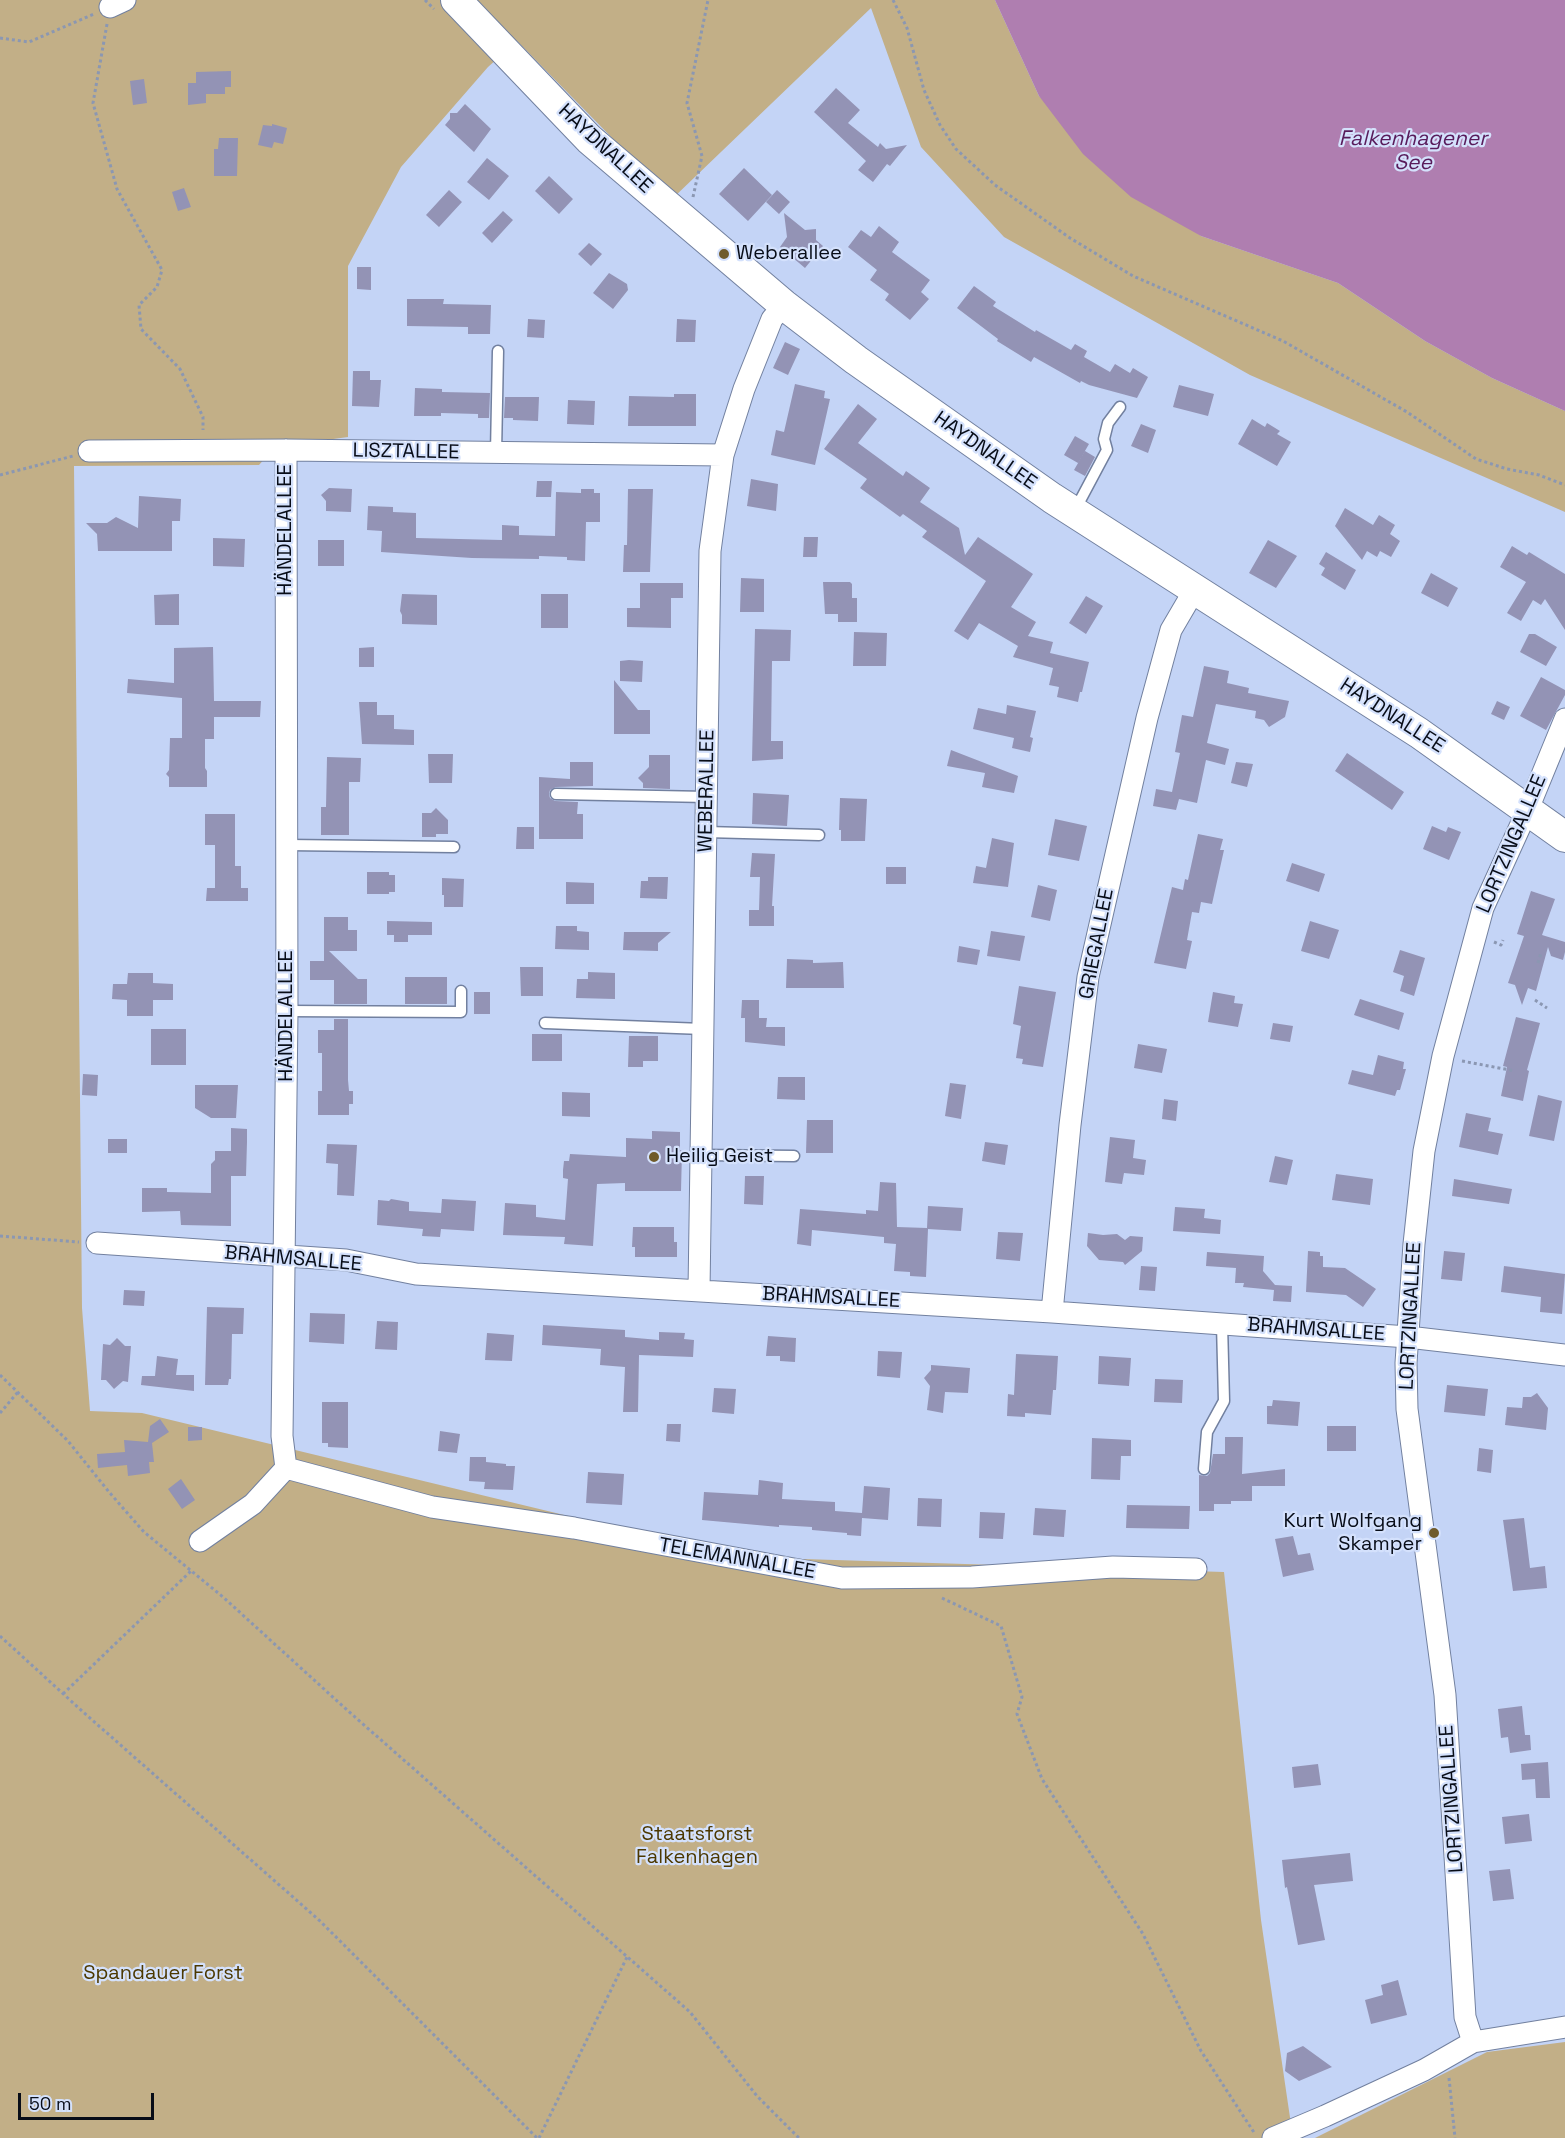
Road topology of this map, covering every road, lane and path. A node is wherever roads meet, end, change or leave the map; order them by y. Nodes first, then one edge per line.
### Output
1 (456, 0) edge
2 (708, 0) edge
3 (893, 0) edge
4 (118, 4) edge
5 (0, 38) edge
6 (692, 199) dead end
7 (784, 305) junction
8 (498, 351) dead end
9 (1120, 407) dead end
10 (202, 450) junction
11 (286, 450) junction
12 (89, 451) joint
13 (496, 453) junction
14 (723, 455) junction
15 (0, 475) edge
16 (1565, 485) edge
17 (1074, 512) junction
18 (1195, 589) junction
19 (1565, 719) edge
20 (556, 794) dead end
21 (706, 796) junction
22 (1528, 809) junction
23 (706, 832) junction
24 (819, 835) dead end
25 (1565, 837) edge
26 (287, 845) junction
27 (453, 847) dead end
28 (1503, 940) dead end
29 (1496, 944) dead end
30 (1541, 953) dead end
31 (1538, 963) dead end
32 (461, 991) dead end
33 (1535, 1000) dead end
34 (1547, 1008) dead end
35 (287, 1011) junction
36 (545, 1023) dead end
37 (703, 1029) junction
38 (1462, 1061) dead end
39 (1515, 1071) dead end
40 (701, 1155) junction
41 (794, 1156) dead end
42 (0, 1236) edge
43 (97, 1243) joint
44 (285, 1257) junction
45 (699, 1290) junction
46 (1052, 1312) junction
47 (1222, 1324) junction
48 (1408, 1337) junction
49 (1565, 1355) edge
50 (0, 1375) edge
51 (18, 1392) junction
52 (0, 1413) edge
53 (286, 1468) junction
54 (1204, 1468) dead end
55 (200, 1541) dead end
56 (1196, 1569) dead end
57 (191, 1571) junction
58 (942, 1598) dead end
59 (0, 1636) edge
60 (63, 1694) junction
61 (628, 1955) junction
62 (1565, 2027) edge
63 (1473, 2042) junction
64 (1447, 2056) junction
65 (538, 2138) edge
66 (799, 2138) edge
67 (1256, 2138) edge
68 (1273, 2138) edge
69 (1455, 2138) edge

1 - 7 street, HAYDNALLEE
2 - 6 path
3 - 16 path
4 - 5 path
4 - 10 path
7 - 14 street, WEBERALLEE
7 - 17 street, HAYDNALLEE
8 - 13 lane
9 - 17 lane
10 - 11 street, LISZTALLEE
10 - 12 street, LISZTALLEE
11 - 13 street, LISZTALLEE
11 - 26 street, HÄNDELALLEE
12 - 15 path
13 - 14 street, LISZTALLEE
14 - 21 street, WEBERALLEE
17 - 18 street, HAYDNALLEE
18 - 22 street, HAYDNALLEE
18 - 46 street, GRIEGALLEE
19 - 22 street, LORTZINGALLEE
20 - 21 lane
21 - 23 street, WEBERALLEE
22 - 25 street, HAYDNALLEE
22 - 48 street, LORTZINGALLEE
23 - 24 lane
23 - 37 street, WEBERALLEE
26 - 27 lane
26 - 35 street, HÄNDELALLEE
28 - 29 path
30 - 31 path
32 - 35 lane
33 - 34 path
35 - 44 street, HÄNDELALLEE
36 - 37 lane
37 - 40 street, WEBERALLEE
38 - 39 path
40 - 41 lane
40 - 45 street, WEBERALLEE
42 - 43 path
43 - 44 street, BRAHMSALLEE
44 - 45 street, BRAHMSALLEE
44 - 53 street, HÄNDELALLEE
45 - 46 street, BRAHMSALLEE
46 - 47 street, BRAHMSALLEE
47 - 48 street, BRAHMSALLEE
47 - 54 lane
48 - 49 street, BRAHMSALLEE
48 - 63 street, LORTZINGALLEE
50 - 51 path
51 - 52 path
51 - 57 path
53 - 55 street
53 - 56 street, TELEMANNALLEE
57 - 60 path
57 - 61 path
58 - 67 path
59 - 60 path
60 - 65 path
61 - 65 path
61 - 66 path
62 - 63 street
63 - 64 street
64 - 68 street
64 - 69 path

